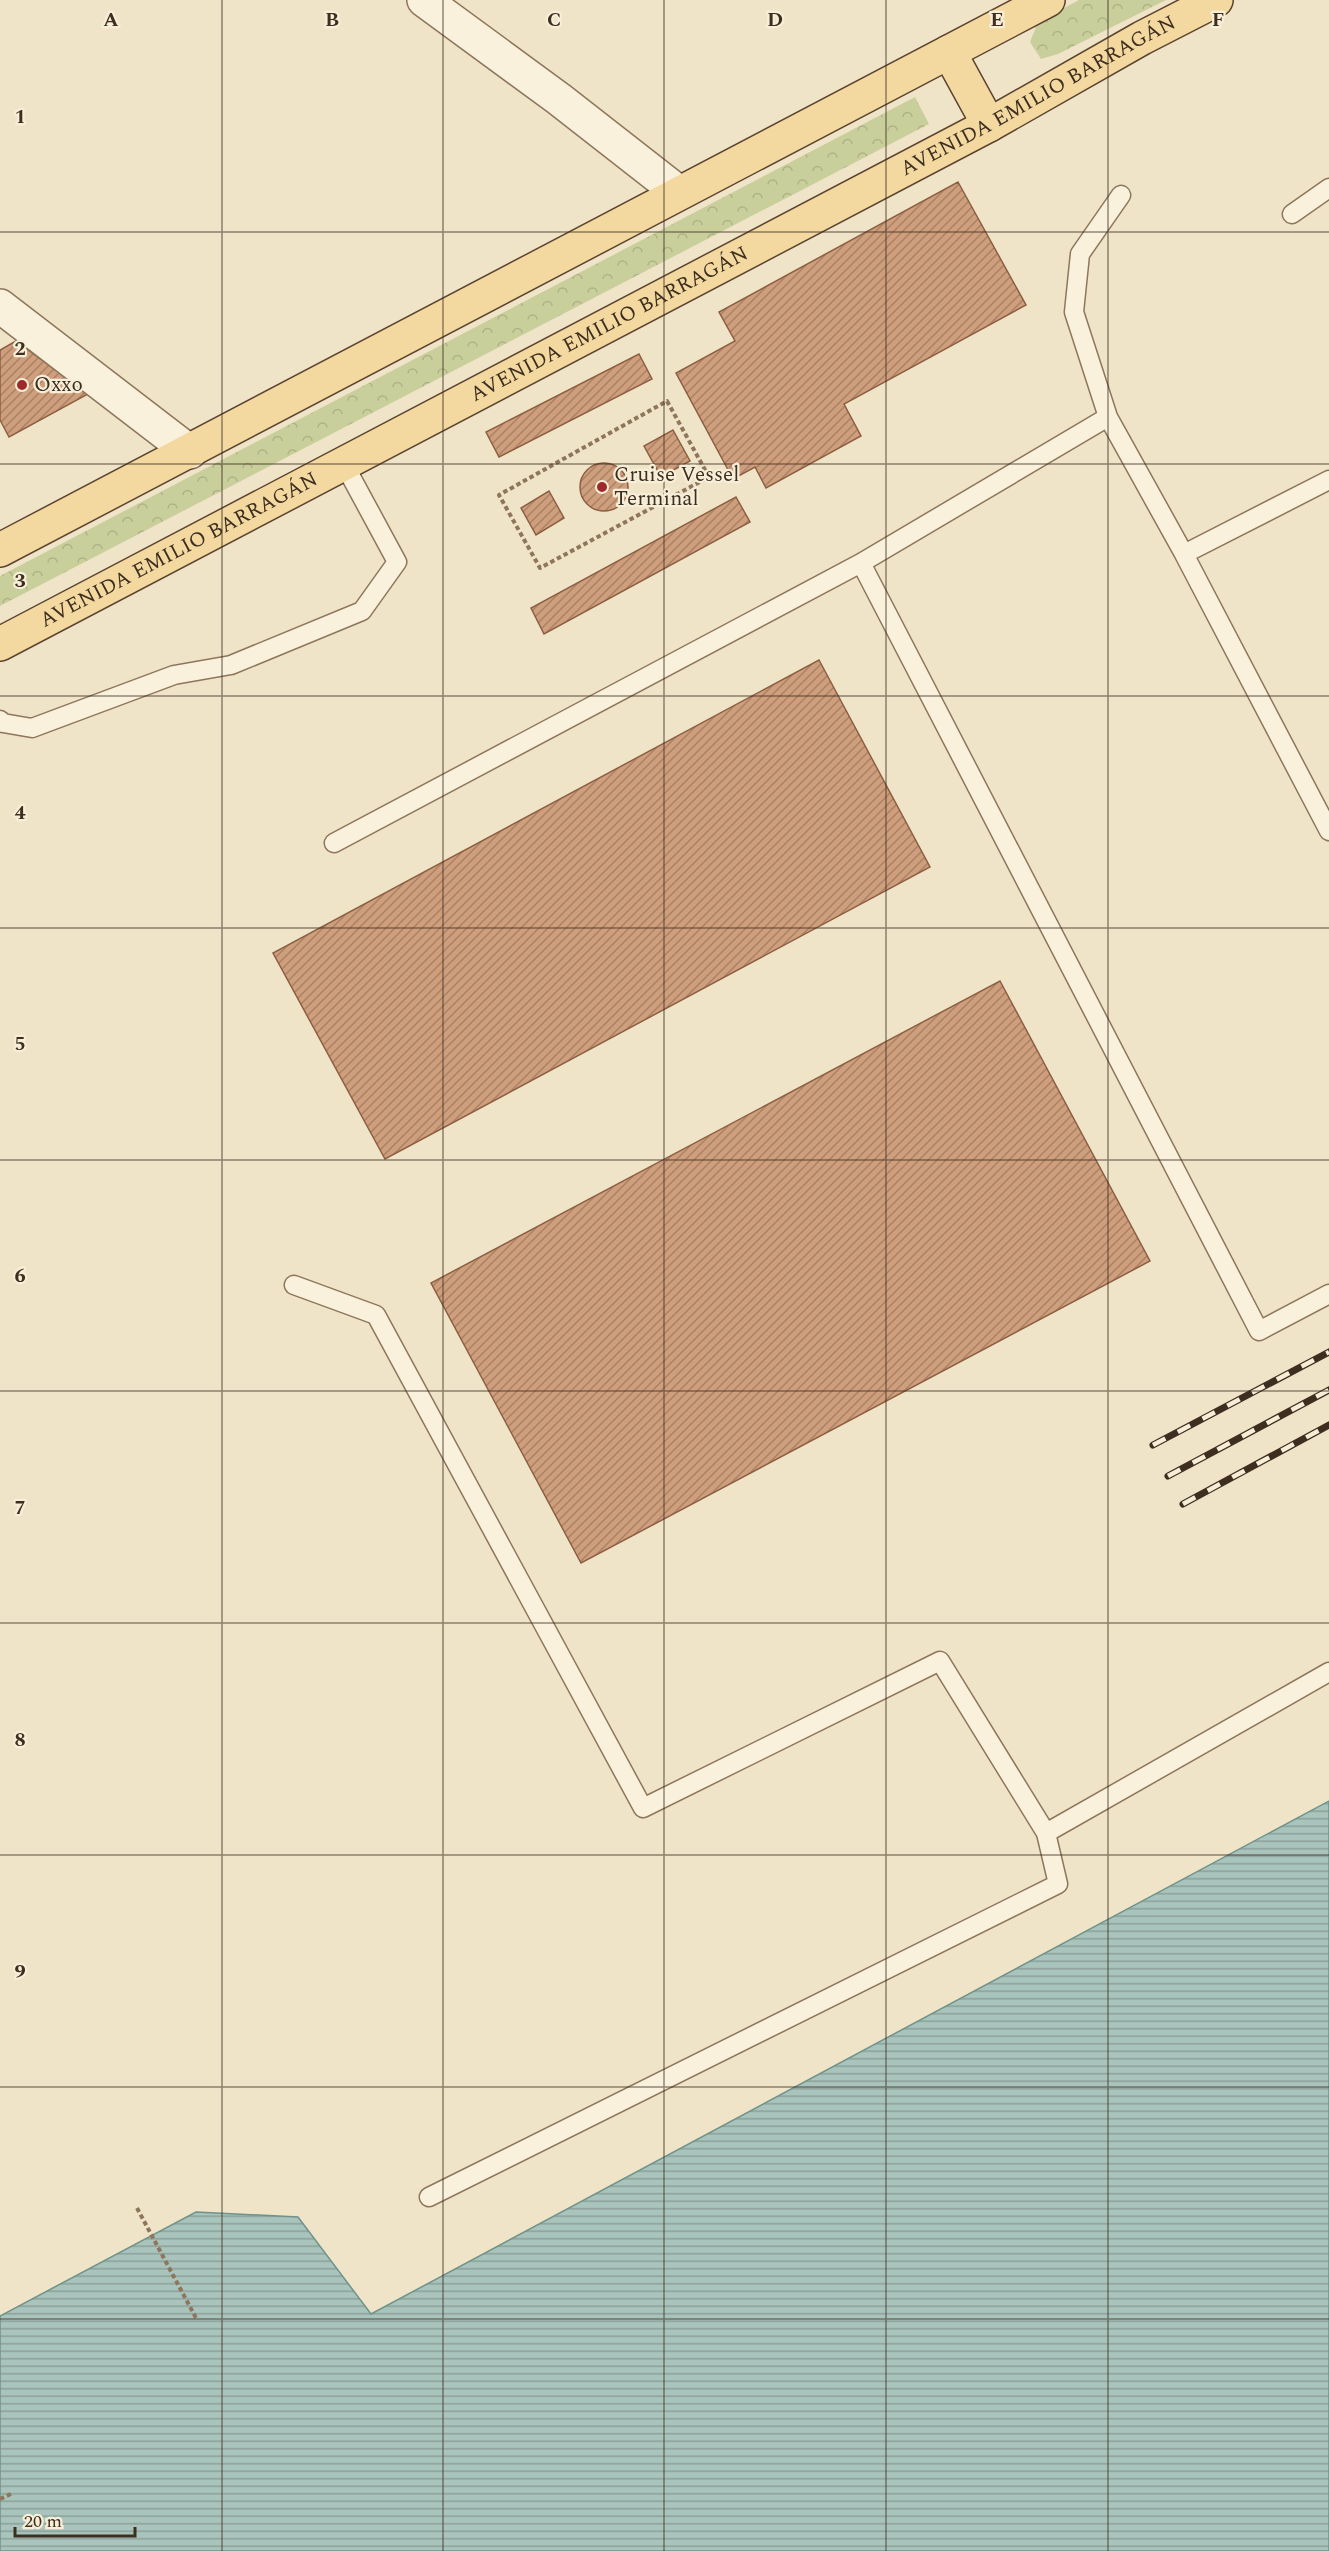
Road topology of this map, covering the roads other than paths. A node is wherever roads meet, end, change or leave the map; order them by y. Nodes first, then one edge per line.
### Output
1 (1048, 0) edge
2 (1216, 0) edge
3 (438, 4) edge
4 (949, 52) junction
5 (989, 125) junction
6 (1329, 188) edge
7 (678, 192) junction
8 (1121, 195) dead end
9 (1292, 214) dead end
10 (0, 306) edge
11 (1108, 417) junction
12 (190, 452) junction
13 (344, 464) junction
14 (1329, 480) edge
15 (0, 550) edge
16 (1184, 554) junction
17 (861, 564) junction
18 (0, 644) edge
19 (0, 720) edge
20 (1329, 831) edge
21 (333, 843) dead end
22 (294, 1285) dead end
23 (1329, 1294) edge
24 (1329, 1672) edge
25 (1046, 1833) junction
26 (429, 2197) dead end

1 - 4 main road
2 - 5 main road, AVENIDA EMILIO BARRAGÁN
3 - 7 street
4 - 5 main road
4 - 7 main road
5 - 13 main road, AVENIDA EMILIO BARRAGÁN
6 - 9 lane
7 - 12 main road
8 - 11 lane
10 - 12 street
11 - 16 lane
11 - 17 lane
12 - 15 main road
13 - 18 main road, AVENIDA EMILIO BARRAGÁN
13 - 19 lane
14 - 16 lane
16 - 20 lane
17 - 21 lane
17 - 23 lane
22 - 25 lane
24 - 25 lane
25 - 26 lane

